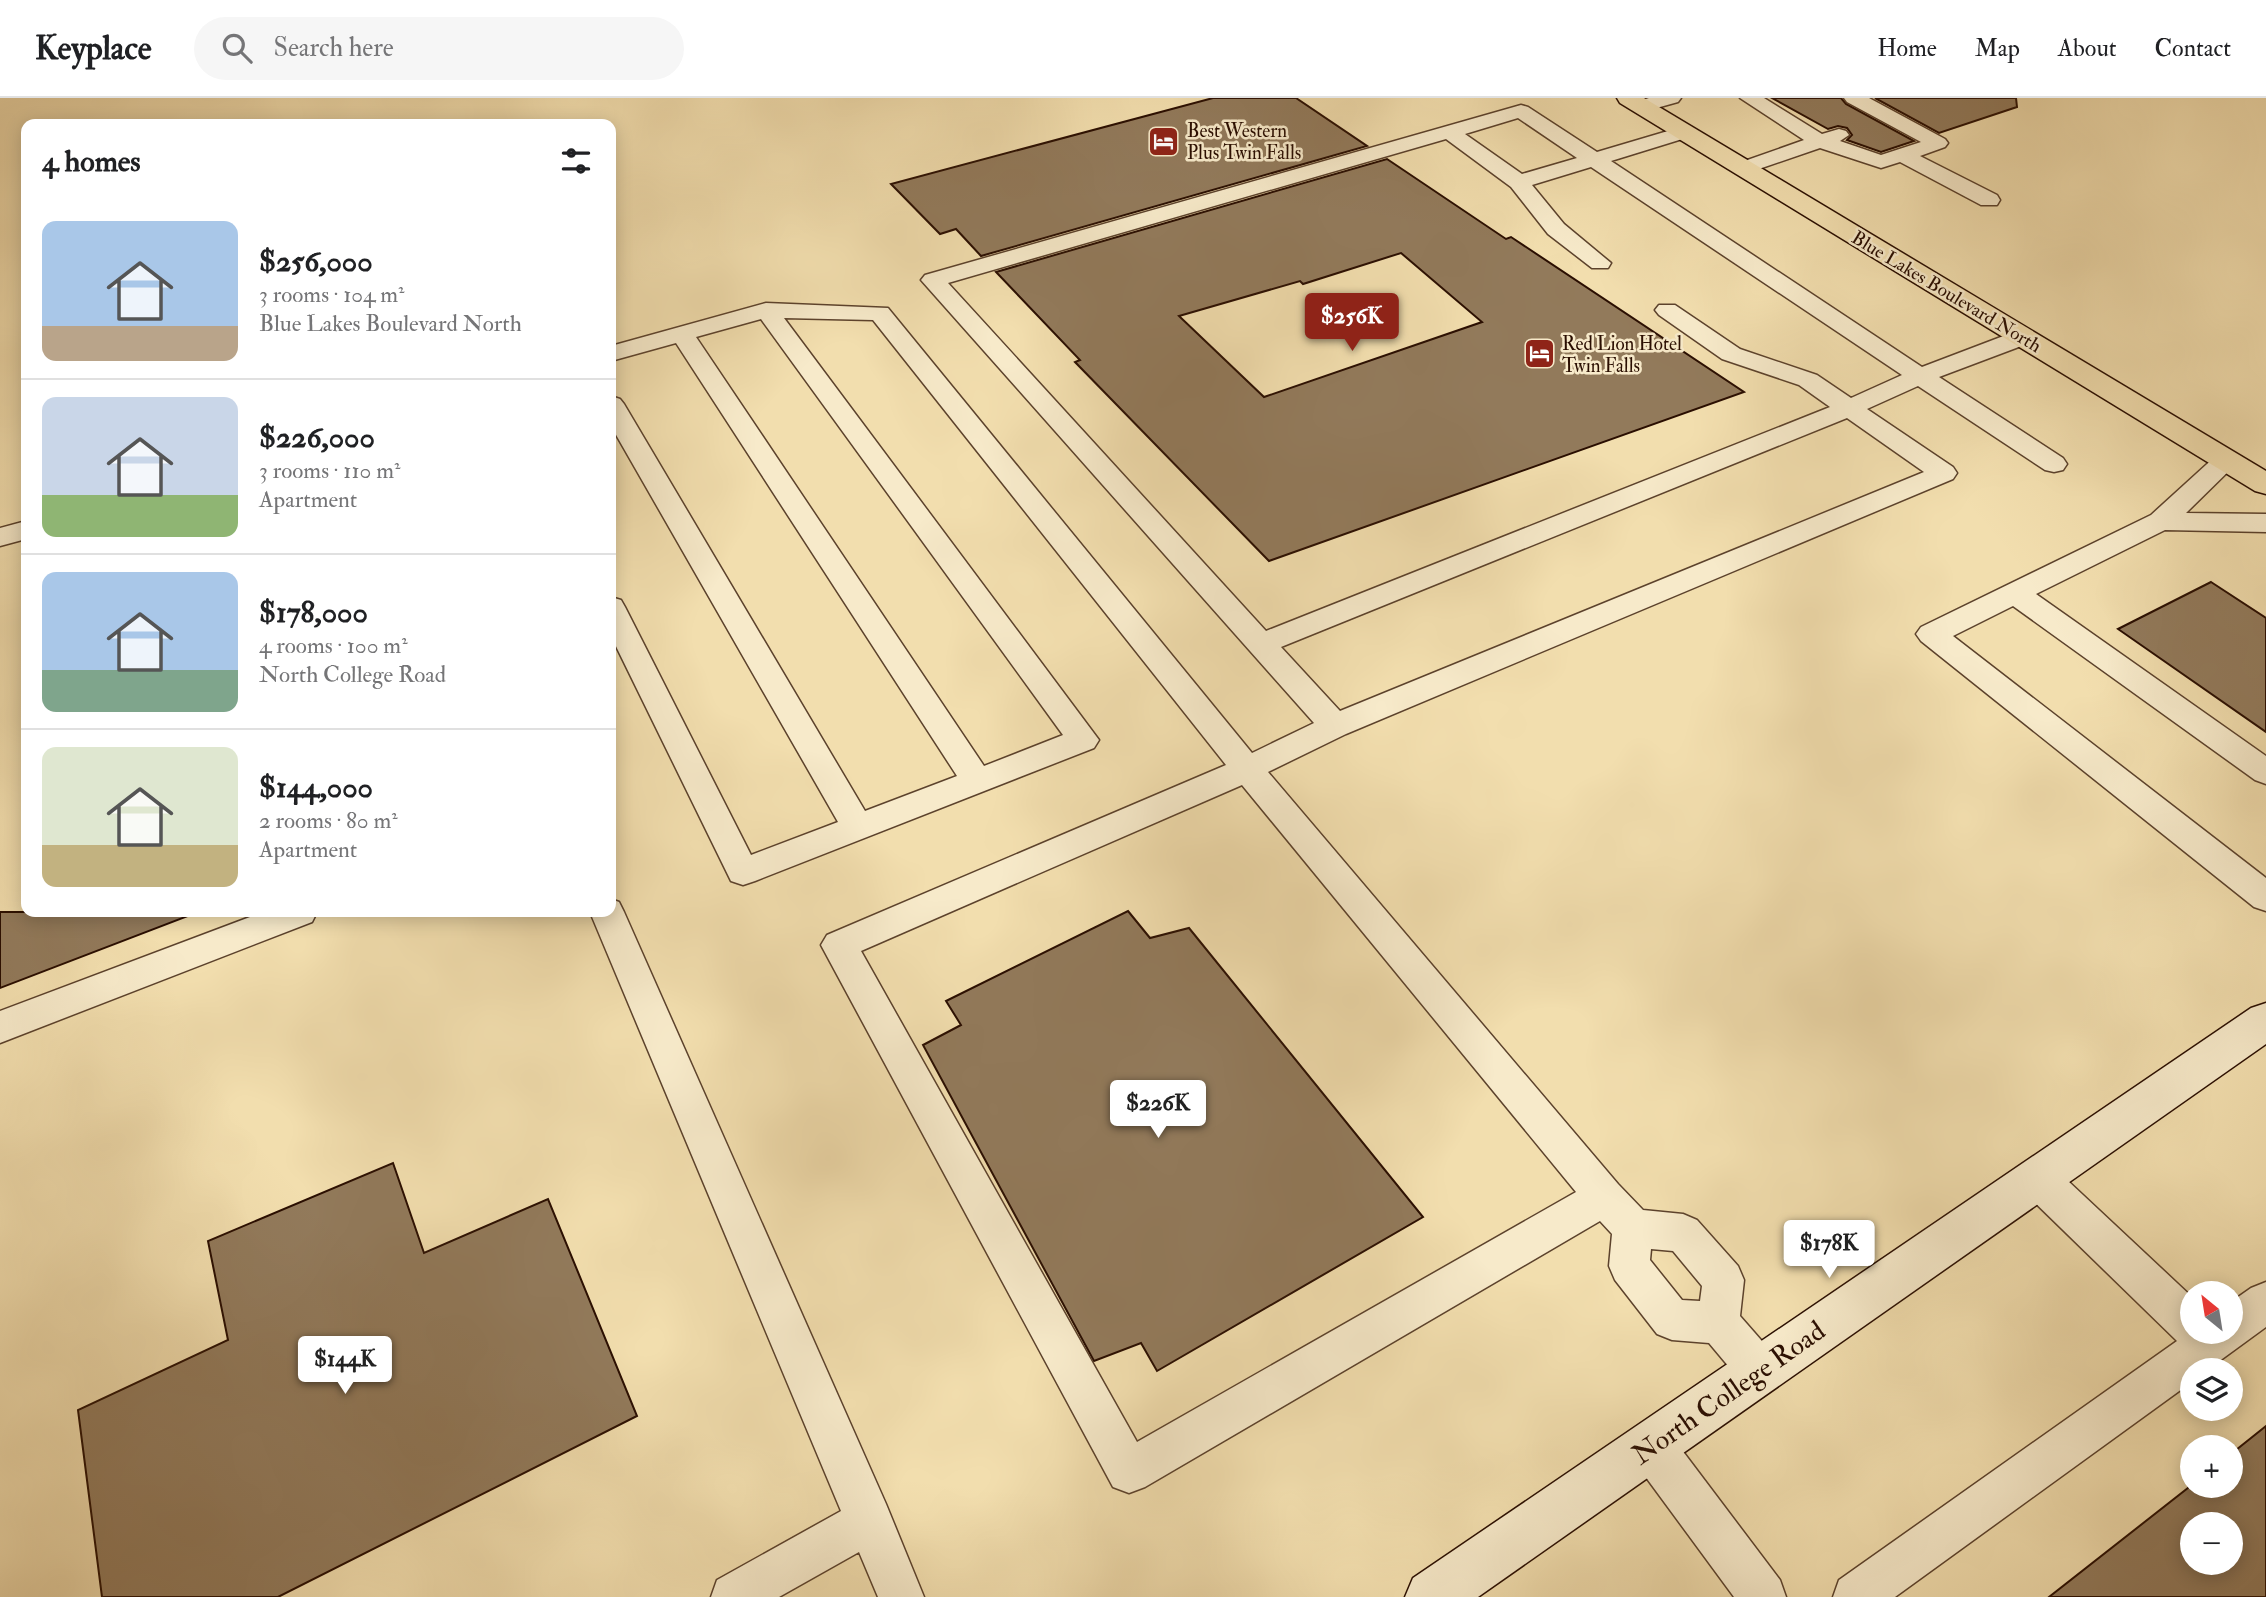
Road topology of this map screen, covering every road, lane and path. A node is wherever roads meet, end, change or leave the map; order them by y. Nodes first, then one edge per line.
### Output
1 (1671, 98) edge
2 (1756, 99) edge
3 (1849, 101) edge
4 (1635, 102) edge
5 (1449, 132) junction
6 (1685, 132) junction
7 (1830, 138) junction
8 (1902, 155) junction
9 (1597, 160) junction
10 (1743, 168) junction
11 (1519, 182) junction
12 (1989, 200) dead end
13 (1600, 263) dead end
14 (766, 310) junction
15 (1667, 310) dead end
16 (682, 334) junction
17 (2023, 337) junction
18 (616, 353) edge
19 (1920, 376) junction
20 (1849, 408) junction
21 (616, 413) edge
22 (2227, 460) junction
23 (2054, 464) dead end
24 (2266, 484) edge
25 (2161, 521) junction
26 (2266, 523) edge
27 (21, 531) edge
28 (0, 537) edge
29 (2015, 593) junction
30 (616, 617) edge
31 (1261, 644) junction
32 (1335, 726) junction
33 (1247, 769) junction
34 (2266, 772) edge
35 (977, 781) junction
36 (858, 827) junction
37 (2266, 897) edge
38 (287, 917) edge
39 (609, 917) edge
40 (2266, 1021) edge
41 (0, 1027) edge
42 (2038, 1179) junction
43 (1604, 1197) junction
44 (1633, 1228) junction
45 (2266, 1303) edge
46 (2180, 1305) edge
47 (2244, 1315) edge
48 (1719, 1323) junction
49 (2195, 1344) edge
50 (1760, 1371) junction
51 (1650, 1445) junction
52 (870, 1520) junction
53 (1757, 1595) edge
54 (734, 1597) edge
55 (901, 1597) edge
56 (1432, 1597) edge
57 (1856, 1597) edge

1 - 4 lane
2 - 7 lane
3 - 8 lane
4 - 6 main road, Blue Lakes Boulevard North
5 - 9 lane
5 - 11 lane
5 - 31 lane
6 - 9 lane
6 - 10 main road, Blue Lakes Boulevard North
7 - 8 lane
7 - 10 lane
8 - 12 lane
9 - 11 lane
9 - 19 lane
10 - 17 main road, Blue Lakes Boulevard North
11 - 13 lane
14 - 16 lane
14 - 33 lane
14 - 35 lane
15 - 20 lane
16 - 18 lane
16 - 35 lane
17 - 19 lane
17 - 22 main road, Blue Lakes Boulevard North
19 - 20 lane
19 - 23 lane
20 - 31 lane
20 - 32 lane
21 - 36 lane
22 - 24 main road, Blue Lakes Boulevard North
22 - 25 lane
25 - 26 lane
25 - 29 lane
27 - 28 lane
29 - 34 lane
29 - 37 lane
30 - 36 lane
31 - 32 lane
32 - 33 lane
33 - 43 lane
33 - 43 lane
35 - 36 lane
38 - 41 lane
39 - 52 lane
40 - 42 main road, North College Road
42 - 46 lane
42 - 50 main road, North College Road
43 - 44 lane
44 - 48 lane
44 - 48 lane
45 - 47 lane
48 - 50 lane
49 - 57 lane
50 - 51 main road, North College Road
51 - 53 lane
51 - 56 main road, North College Road
52 - 54 lane
52 - 55 lane

